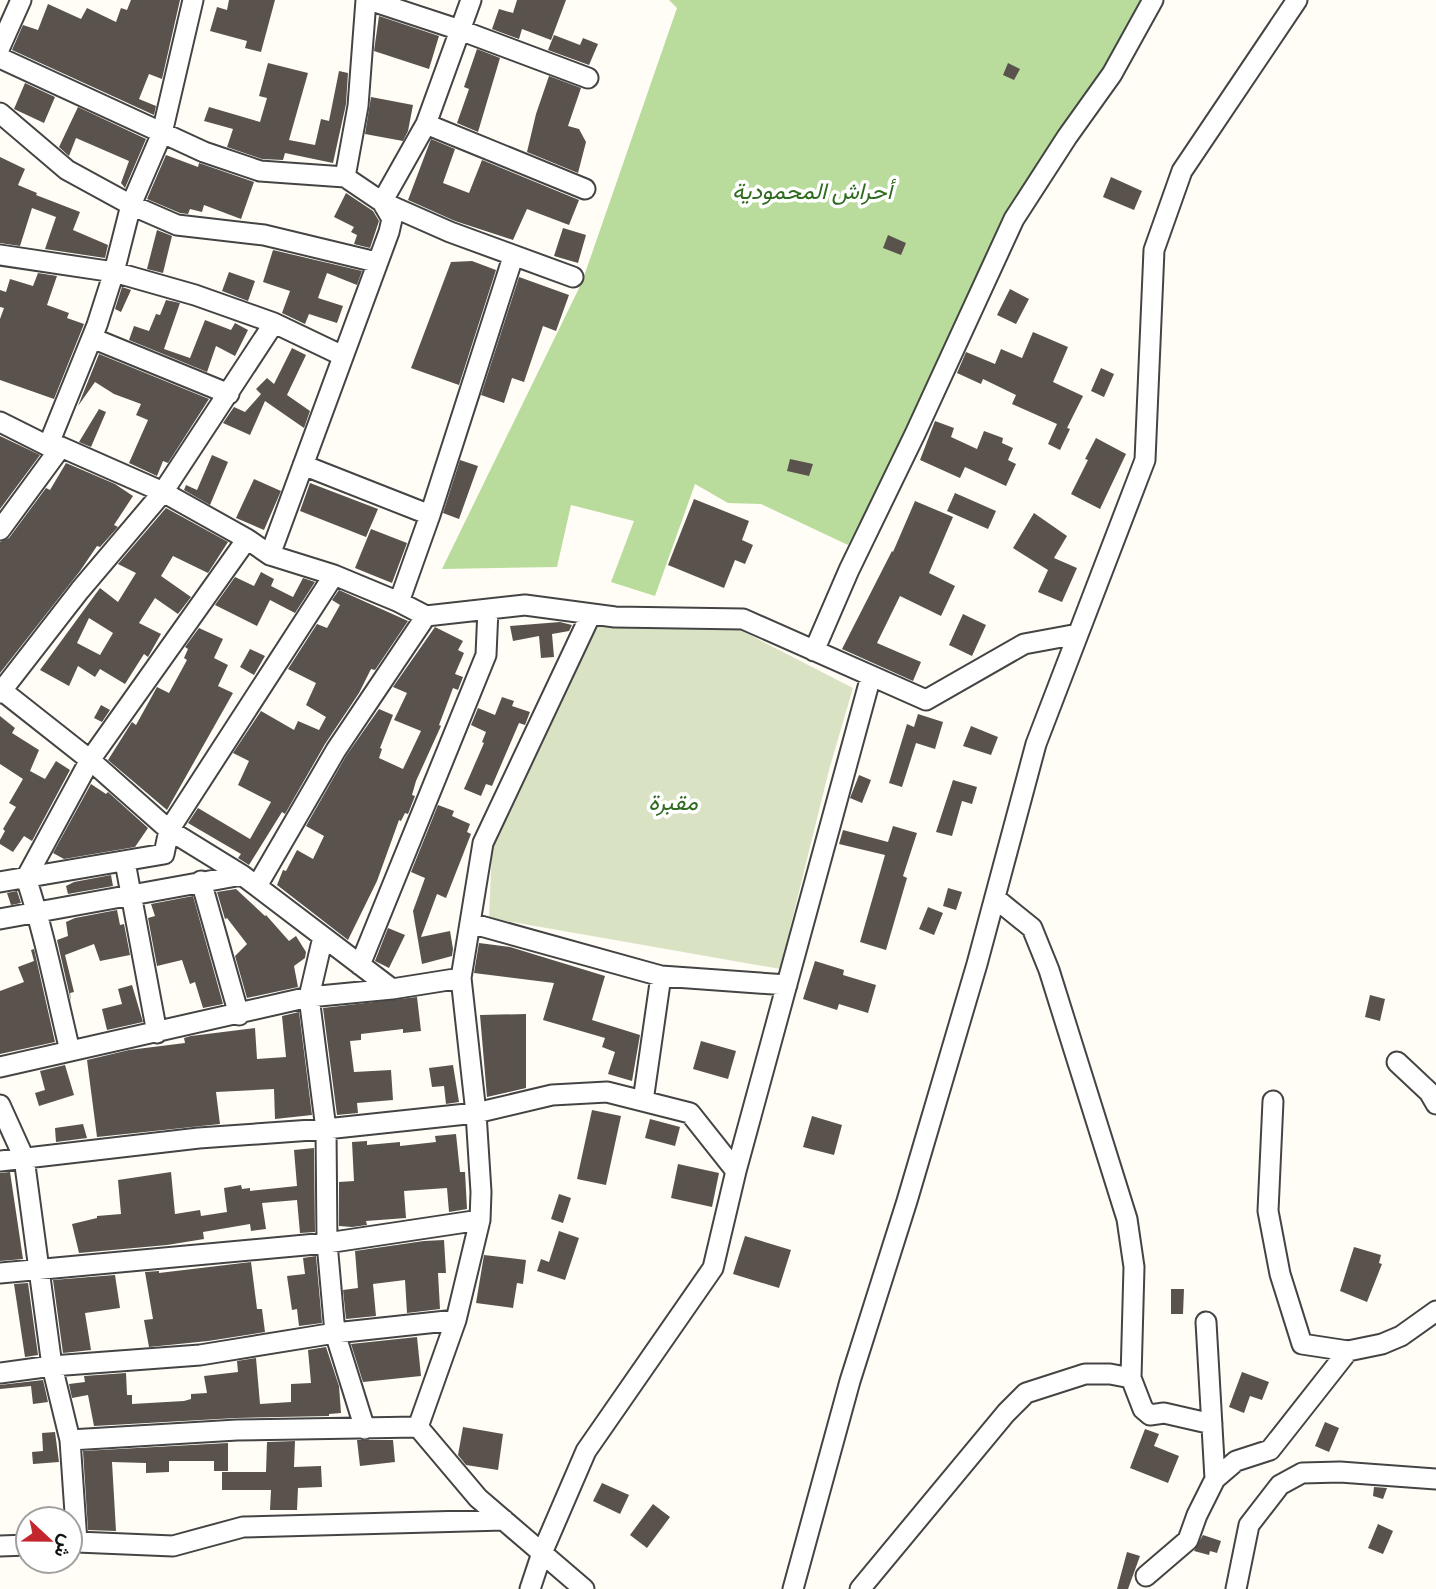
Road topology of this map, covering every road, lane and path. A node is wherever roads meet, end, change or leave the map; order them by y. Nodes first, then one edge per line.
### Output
1 (21, 0) edge
2 (193, 0) edge
3 (367, 0) edge
4 (471, 0) edge
5 (1153, 0) edge
6 (1297, 0) edge
7 (460, 30) junction
8 (0, 47) edge
9 (0, 58) edge
10 (588, 78) dead end
11 (0, 113) edge
12 (426, 124) junction
13 (162, 133) junction
14 (345, 177) junction
15 (585, 190) dead end
16 (382, 202) junction
17 (131, 205) junction
18 (0, 255) edge
19 (513, 257) junction
20 (376, 262) junction
21 (114, 272) junction
22 (573, 276) dead end
23 (274, 323) junction
24 (92, 338) junction
25 (343, 356) junction
26 (229, 394) junction
27 (0, 422) edge
28 (55, 447) junction
29 (303, 465) junction
30 (163, 492) junction
31 (430, 515) junction
32 (0, 530) edge
33 (247, 539) junction
34 (270, 555) junction
35 (334, 575) junction
36 (399, 602) junction
37 (488, 609) junction
38 (591, 614) junction
39 (426, 616) junction
40 (1078, 634) junction
41 (814, 651) junction
42 (872, 676) junction
43 (1, 691) edge
44 (90, 760) junction
45 (169, 830) junction
46 (125, 862) junction
47 (26, 878) junction
48 (201, 881) junction
49 (249, 881) junction
50 (0, 883) edge
51 (131, 897) junction
52 (995, 898) junction
53 (37, 912) junction
54 (0, 919) edge
55 (470, 923) junction
56 (323, 937) junction
57 (360, 965) junction
58 (661, 976) junction
59 (461, 978) junction
60 (787, 985) junction
61 (392, 989) junction
62 (309, 998) junction
63 (239, 1015) junction
64 (157, 1033) junction
65 (70, 1051) junction
66 (1397, 1062) dead end
67 (0, 1067) edge
68 (643, 1101) junction
69 (1273, 1101) dead end
70 (1436, 1104) edge
71 (0, 1105) edge
72 (476, 1113) junction
73 (326, 1129) junction
74 (24, 1158) junction
75 (0, 1161) edge
76 (736, 1171) junction
77 (480, 1220) junction
78 (327, 1243) junction
79 (38, 1270) junction
80 (0, 1273) edge
81 (1436, 1311) edge
82 (456, 1320) junction
83 (1206, 1322) dead end
84 (335, 1333) junction
85 (1348, 1352) junction
86 (52, 1366) junction
87 (0, 1373) edge
88 (1131, 1378) junction
89 (1212, 1424) junction
90 (418, 1427) junction
91 (365, 1429) junction
92 (71, 1440) junction
93 (1215, 1479) junction
94 (1436, 1479) edge
95 (73, 1505) edge
96 (504, 1520) junction
97 (84, 1542) edge
98 (542, 1553) junction
99 (1146, 1576) dead end
100 (530, 1589) edge
101 (584, 1589) edge
102 (793, 1589) edge
103 (860, 1589) edge
104 (1236, 1589) edge

1 - 8 street
2 - 13 street
3 - 7 street
3 - 14 street
4 - 7 street
5 - 41 street
6 - 40 street
7 - 10 street
7 - 12 street
9 - 13 street
11 - 17 street
12 - 15 street
12 - 16 street
13 - 14 street
13 - 17 street
14 - 16 street
16 - 19 street
16 - 20 street
17 - 20 street
17 - 21 street
18 - 21 street
19 - 22 street
19 - 31 street
20 - 25 street
21 - 23 street
21 - 24 street
23 - 25 street
23 - 26 street
24 - 26 street
24 - 28 street
25 - 29 street
26 - 30 street
27 - 28 street
28 - 30 street
28 - 32 street
29 - 31 street
29 - 34 street
30 - 33 street
30 - 43 street
31 - 36 street
33 - 34 street
33 - 44 street
34 - 35 street
35 - 36 street
35 - 45 street
36 - 39 street
37 - 38 street
37 - 39 street
37 - 57 street
38 - 41 street
38 - 55 street
39 - 49 street
40 - 42 street
40 - 52 street
41 - 42 street
42 - 60 street
43 - 44 street
44 - 45 street
44 - 47 street
45 - 46 street
45 - 49 street
46 - 47 street
46 - 51 street
47 - 50 street
47 - 53 street
48 - 49 street
48 - 51 street
48 - 63 street
49 - 56 street
51 - 53 street
51 - 64 street
52 - 88 street
52 - 102 street
53 - 54 street
53 - 65 street
55 - 58 street
55 - 59 street
56 - 57 street
56 - 62 street
57 - 61 street
58 - 60 street
58 - 68 street
59 - 61 street
59 - 72 street
60 - 76 street
61 - 62 street
62 - 63 street
62 - 73 street
63 - 64 street
64 - 65 street
65 - 67 street
66 - 70 street
68 - 72 street
68 - 76 street
69 - 85 street
71 - 74 street
72 - 73 street
72 - 77 street
73 - 74 street
73 - 78 street
74 - 75 street
74 - 79 street
76 - 98 street
77 - 78 street
77 - 82 street
78 - 79 street
78 - 84 street
79 - 80 street
79 - 86 street
81 - 85 street
82 - 84 street
82 - 90 street
83 - 89 street
84 - 86 street
84 - 91 street
85 - 93 street
86 - 87 street
86 - 92 street
88 - 89 street
88 - 103 street
89 - 93 street
90 - 91 street
90 - 96 street
91 - 92 street
92 - 95 street
93 - 99 street
94 - 104 street
96 - 97 street
96 - 98 street
98 - 100 street
98 - 101 street

